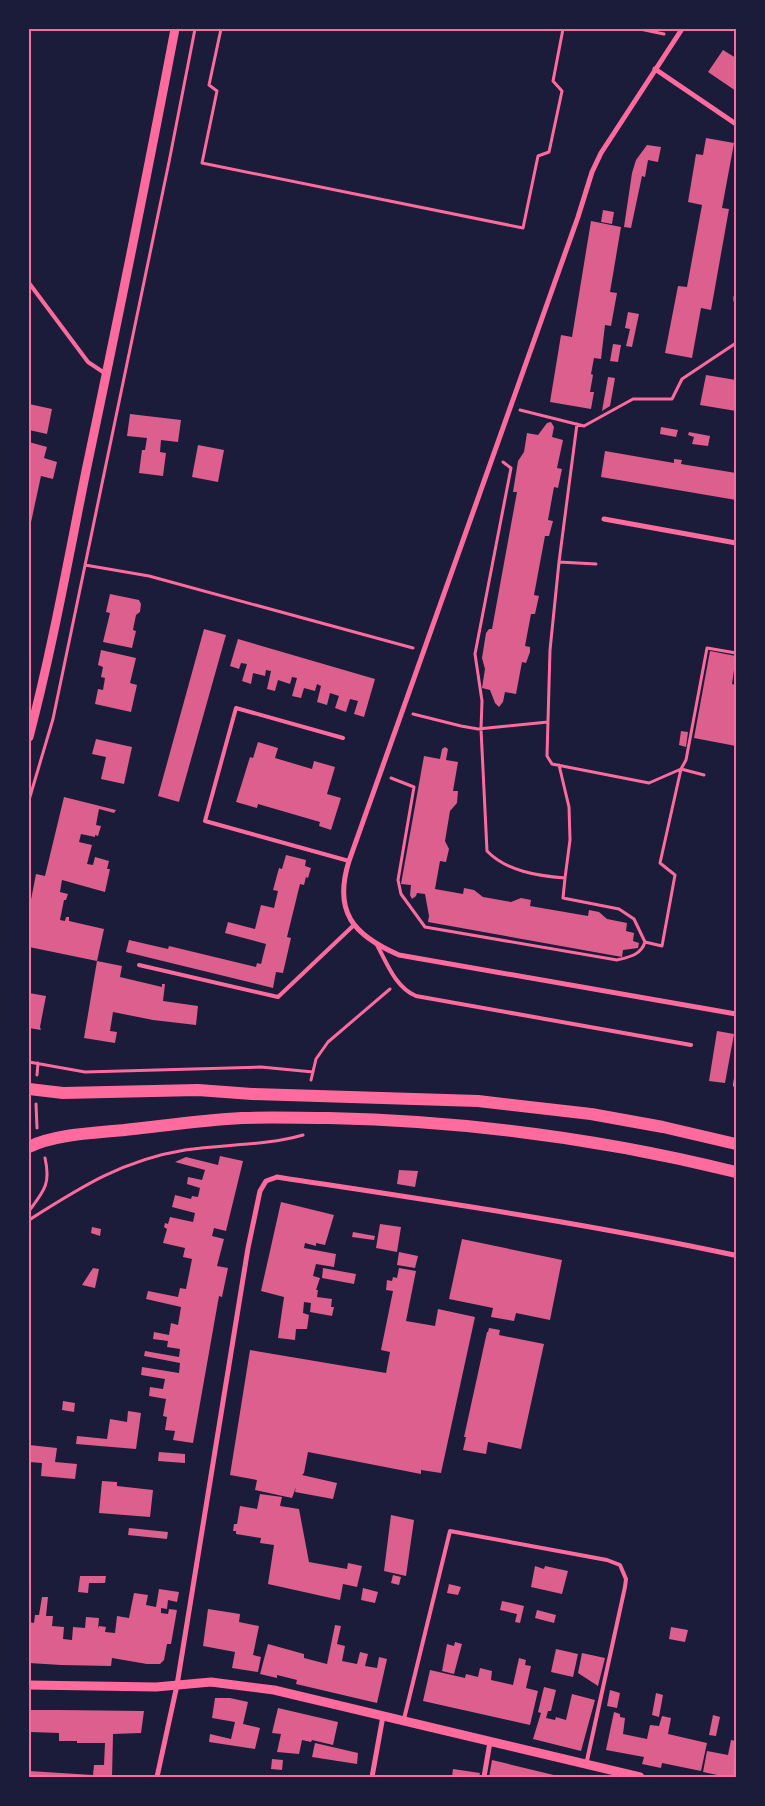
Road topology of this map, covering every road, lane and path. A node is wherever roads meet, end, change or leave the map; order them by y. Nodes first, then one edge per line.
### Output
1 (175, 29) edge
2 (195, 29) edge
3 (221, 29) edge
4 (563, 29) edge
5 (640, 29) edge
6 (682, 29) edge
7 (677, 37) junction
8 (655, 69) junction
9 (736, 124) edge
10 (29, 283) edge
11 (736, 343) edge
12 (106, 375) junction
13 (516, 419) dead end
14 (577, 424) junction
15 (502, 461) dead end
16 (604, 519) dead end
17 (736, 543) edge
18 (559, 562) junction
19 (596, 564) dead end
20 (85, 565) junction
21 (424, 651) junction
22 (736, 653) edge
23 (548, 722) junction
24 (408, 723) dead end
25 (480, 729) junction
26 (29, 738) edge
27 (343, 738) dead end
28 (559, 765) junction
29 (681, 769) junction
30 (704, 775) dead end
31 (389, 777) dead end
32 (29, 800) edge
33 (349, 861) junction
34 (564, 878) junction
35 (354, 925) junction
36 (645, 942) junction
37 (377, 945) junction
38 (139, 965) dead end
39 (398, 982) junction
40 (736, 1014) edge
41 (691, 1045) dead end
42 (29, 1062) edge
43 (312, 1072) junction
44 (736, 1078) edge
45 (735, 1085) edge
46 (29, 1089) edge
47 (311, 1095) junction
48 (283, 1118) junction
49 (308, 1134) dead end
50 (282, 1141) junction
51 (736, 1144) edge
52 (29, 1147) edge
53 (736, 1172) edge
54 (29, 1220) edge
55 (734, 1255) dead end
56 (177, 1684) junction
57 (29, 1685) edge
58 (384, 1716) junction
59 (403, 1721) junction
60 (490, 1742) junction
61 (586, 1765) junction
62 (157, 1777) edge
63 (372, 1777) edge
64 (484, 1777) edge
65 (640, 1777) edge

1 - 12 street
2 - 20 path
3 - 4 path
5 - 7 path
6 - 7 street
7 - 8 street
8 - 9 street
8 - 21 street
10 - 12 lane
11 - 14 path
12 - 26 street
13 - 14 path
14 - 18 path
15 - 25 path
16 - 17 street
18 - 19 path
18 - 23 path
20 - 21 path
20 - 32 path
21 - 33 street
22 - 29 path
23 - 25 path
23 - 28 path
24 - 25 path
25 - 34 path
27 - 33 lane
28 - 29 path
28 - 34 path
29 - 30 path
29 - 36 path
31 - 36 path
33 - 35 street
34 - 36 path
35 - 37 street
35 - 38 lane
37 - 39 lane
37 - 40 street
39 - 41 lane
39 - 43 path
42 - 43 path
43 - 47 path
44 - 45 lane
46 - 47 main road
47 - 51 main road
48 - 50 path
48 - 52 main road
48 - 53 main road
49 - 50 path
50 - 54 path
55 - 56 street
56 - 57 street
56 - 58 street
56 - 62 street
58 - 59 street
58 - 63 street
59 - 60 street
59 - 61 lane
60 - 61 street
60 - 64 street
61 - 65 street

